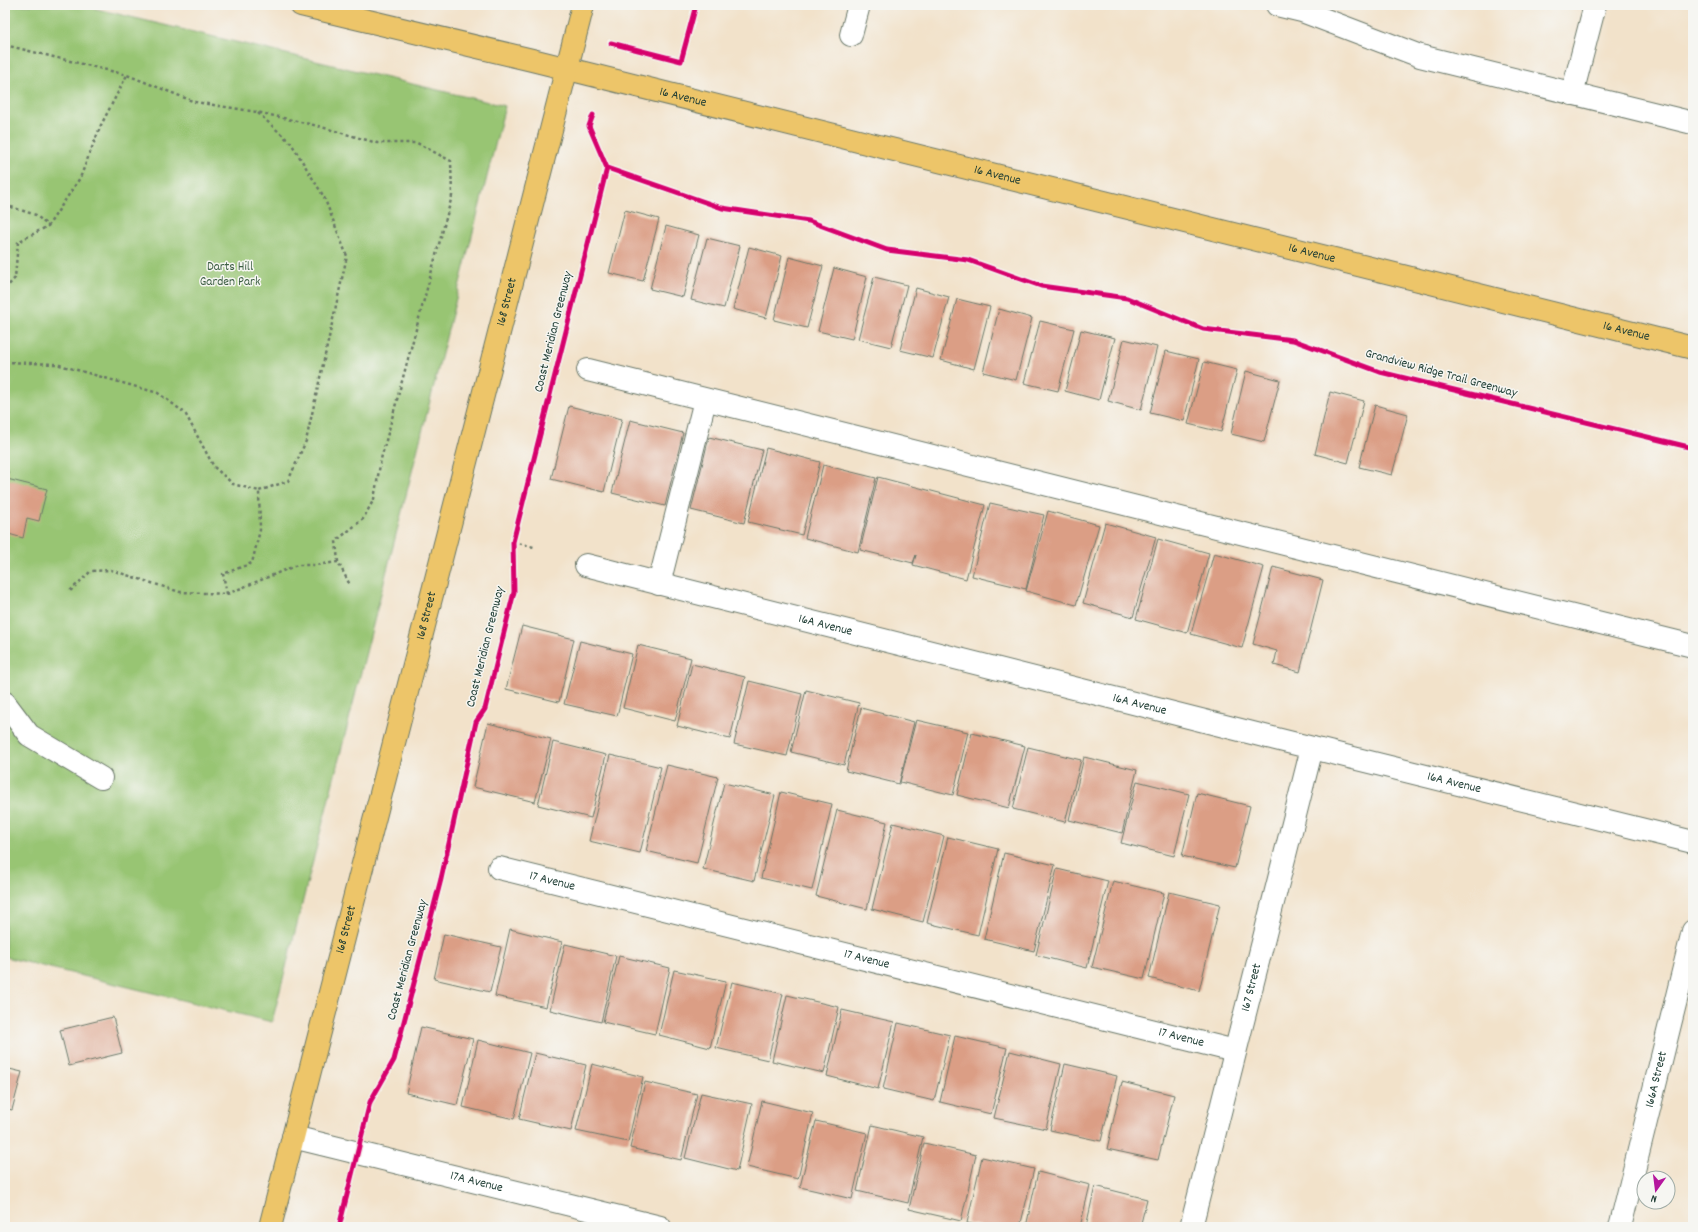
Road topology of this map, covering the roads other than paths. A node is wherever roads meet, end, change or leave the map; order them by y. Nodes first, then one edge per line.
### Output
1 (301, 5) edge
2 (583, 5) edge
3 (858, 5) edge
4 (1277, 5) edge
5 (1595, 5) edge
6 (851, 35) dead end
7 (566, 68) junction
8 (1572, 94) junction
9 (1693, 123) edge
10 (1693, 348) edge
11 (588, 370) dead end
12 (705, 400) junction
13 (586, 565) dead end
14 (659, 584) junction
15 (1693, 646) edge
16 (5, 703) edge
17 (1312, 748) junction
18 (100, 778) dead end
19 (1693, 842) edge
20 (499, 868) dead end
21 (1693, 931) edge
22 (1235, 1050) junction
23 (293, 1138) junction
24 (270, 1227) edge
25 (660, 1227) edge
26 (1190, 1227) edge
27 (1620, 1227) edge

1 - 7 main road, 16 Avenue
2 - 7 main road, 168 Street
3 - 6 street
4 - 8 street
5 - 8 street
7 - 10 main road, 16 Avenue
7 - 23 main road, 168 Street
8 - 9 street
11 - 12 street
12 - 14 street
12 - 15 street
13 - 14 street, 16A Avenue
14 - 17 street, 16A Avenue
16 - 18 street
17 - 19 street, 16A Avenue
17 - 22 street, 167 Street
20 - 22 street, 17 Avenue
21 - 27 street, 166A Street
22 - 26 street, 167 Street
23 - 24 main road, 168 Street
23 - 25 street, 17A Avenue

